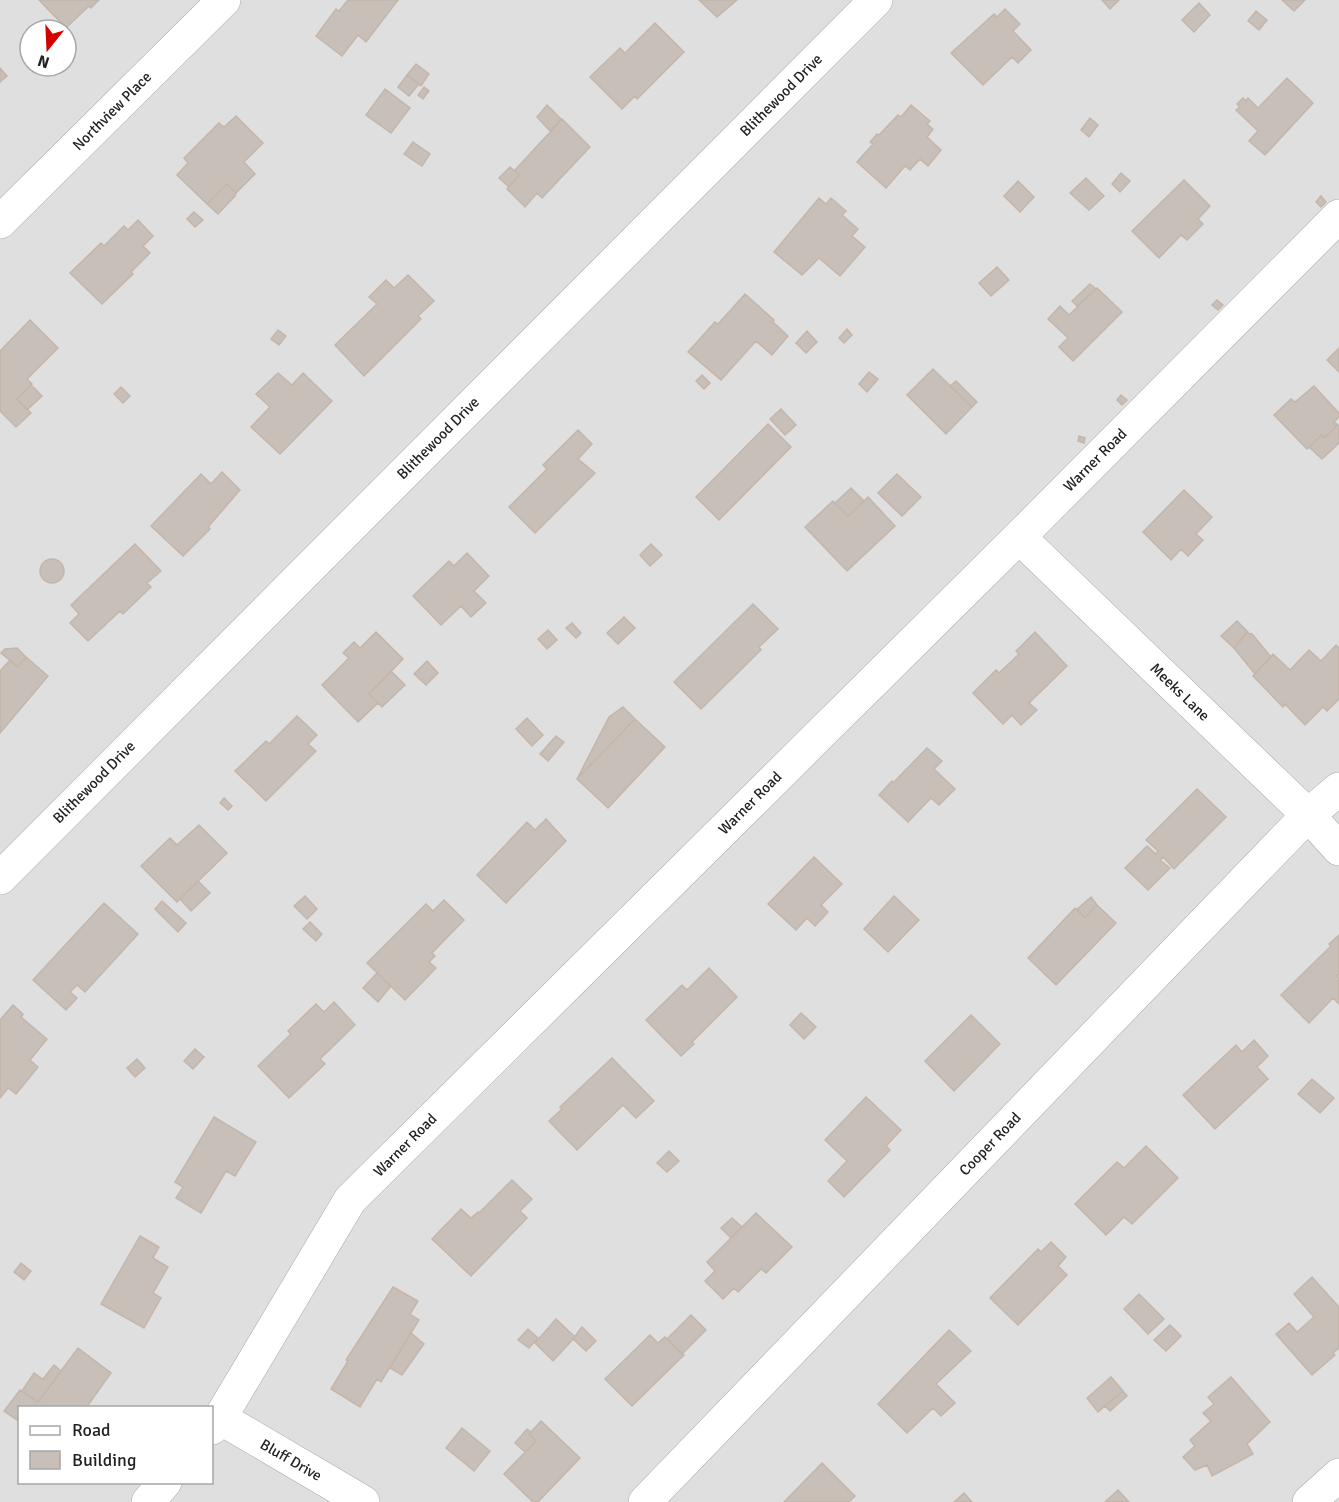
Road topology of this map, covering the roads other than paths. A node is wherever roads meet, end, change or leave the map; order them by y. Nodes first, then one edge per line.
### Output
1 (224, 0) edge
2 (876, 0) edge
3 (1339, 216) edge
4 (0, 222) edge
5 (1019, 537) junction
6 (1339, 789) edge
7 (1308, 816) junction
8 (1339, 849) edge
9 (0, 878) edge
10 (216, 1423) edge
11 (1339, 1475) edge
12 (163, 1484) edge
13 (148, 1502) edge
14 (363, 1502) edge
15 (645, 1502) edge
16 (1309, 1502) edge

1 - 4 street, Northview Place
2 - 9 street, Blithewood Drive
3 - 5 street, Warner Road
5 - 7 street, Meeks Lane
5 - 10 street, Warner Road
6 - 7 street, Cooper Road
7 - 8 street, Meeks Lane
7 - 15 street, Cooper Road
10 - 14 street, Bluff Drive
11 - 16 street
12 - 13 street

